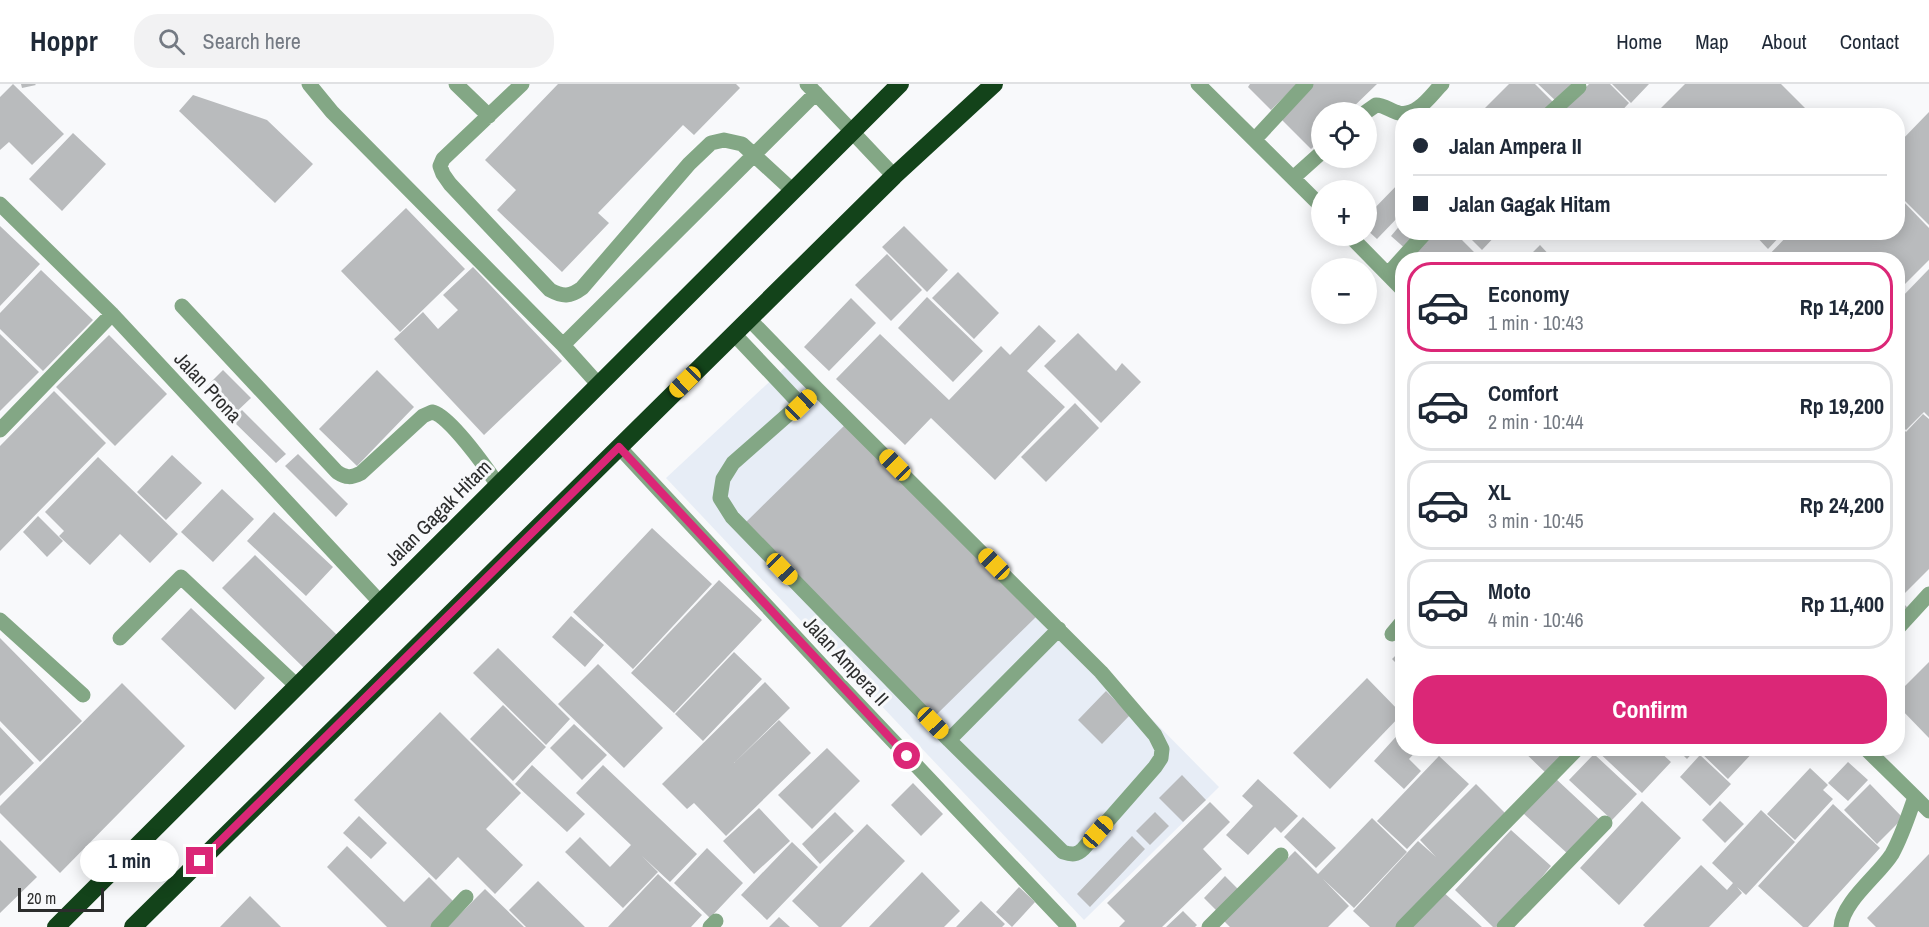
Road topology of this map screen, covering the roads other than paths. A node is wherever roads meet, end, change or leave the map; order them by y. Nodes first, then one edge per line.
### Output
1 (309, 84) edge
2 (456, 84) edge
3 (522, 84) edge
4 (900, 84) edge
5 (994, 84) edge
6 (1198, 84) edge
7 (1306, 84) edge
8 (1442, 84) edge
9 (1579, 87) dead end
10 (812, 89) edge
11 (1377, 105) edge
12 (1418, 108) edge
13 (1556, 108) edge
14 (1395, 112) edge
15 (489, 116) junction
16 (852, 130) junction
17 (1256, 139) junction
18 (755, 156) junction
19 (1311, 162) edge
20 (894, 176) junction
21 (1293, 178) junction
22 (792, 190) junction
23 (1311, 196) edge
24 (0, 204) edge
25 (1419, 240) edge
26 (1360, 246) edge
27 (1408, 252) edge
28 (1395, 266) edge
29 (1388, 274) junction
30 (1395, 282) edge
31 (182, 306) dead end
32 (112, 314) junction
33 (749, 319) junction
34 (734, 334) junction
35 (563, 345) junction
36 (598, 384) junction
37 (817, 389) junction
38 (801, 405) junction
39 (0, 430) edge
40 (619, 447) junction
41 (498, 485) junction
42 (1929, 594) edge
43 (381, 602) junction
44 (0, 620) edge
45 (1905, 620) edge
46 (1059, 629) junction
47 (120, 638) dead end
48 (297, 686) junction
49 (83, 695) dead end
50 (949, 740) junction
51 (1570, 756) edge
52 (1873, 756) edge
53 (1915, 797) junction
54 (1929, 810) edge
55 (1605, 823) dead end
56 (1281, 855) dead end
57 (466, 897) dead end
58 (56, 927) edge
59 (133, 927) edge
60 (438, 927) edge
61 (1069, 927) edge
62 (1209, 927) edge
63 (1402, 927) edge
64 (1504, 927) edge
65 (1841, 927) edge

1 - 35 street
2 - 15 street
3 - 15 street
4 - 16 highway, Jalan Gagak Hitam
5 - 20 highway
6 - 17 street
7 - 17 street
8 - 12 street
9 - 13 street
10 - 16 street
10 - 18 street
11 - 14 street
15 - 18 street
16 - 20 street
16 - 22 highway, Jalan Gagak Hitam
17 - 21 street
18 - 22 street
18 - 35 street
19 - 21 street
20 - 33 highway
21 - 23 street
22 - 36 highway, Jalan Gagak Hitam
24 - 32 street, Jalan Prona
25 - 27 street
26 - 29 street
28 - 29 street
29 - 30 street
31 - 41 street
32 - 39 street
32 - 43 street, Jalan Prona
33 - 34 highway
33 - 37 street
34 - 38 street
34 - 40 highway
35 - 36 street
36 - 41 highway, Jalan Gagak Hitam
37 - 38 street
37 - 46 street
38 - 50 street
40 - 59 highway
40 - 61 street, Jalan Ampera II
41 - 43 highway, Jalan Gagak Hitam
42 - 45 street
43 - 48 highway, Jalan Gagak Hitam
44 - 49 street
46 - 50 street
46 - 50 street
47 - 48 street
48 - 58 highway, Jalan Gagak Hitam
51 - 63 street
52 - 53 street
53 - 54 street
53 - 65 street
55 - 64 street
56 - 62 street
57 - 60 street

